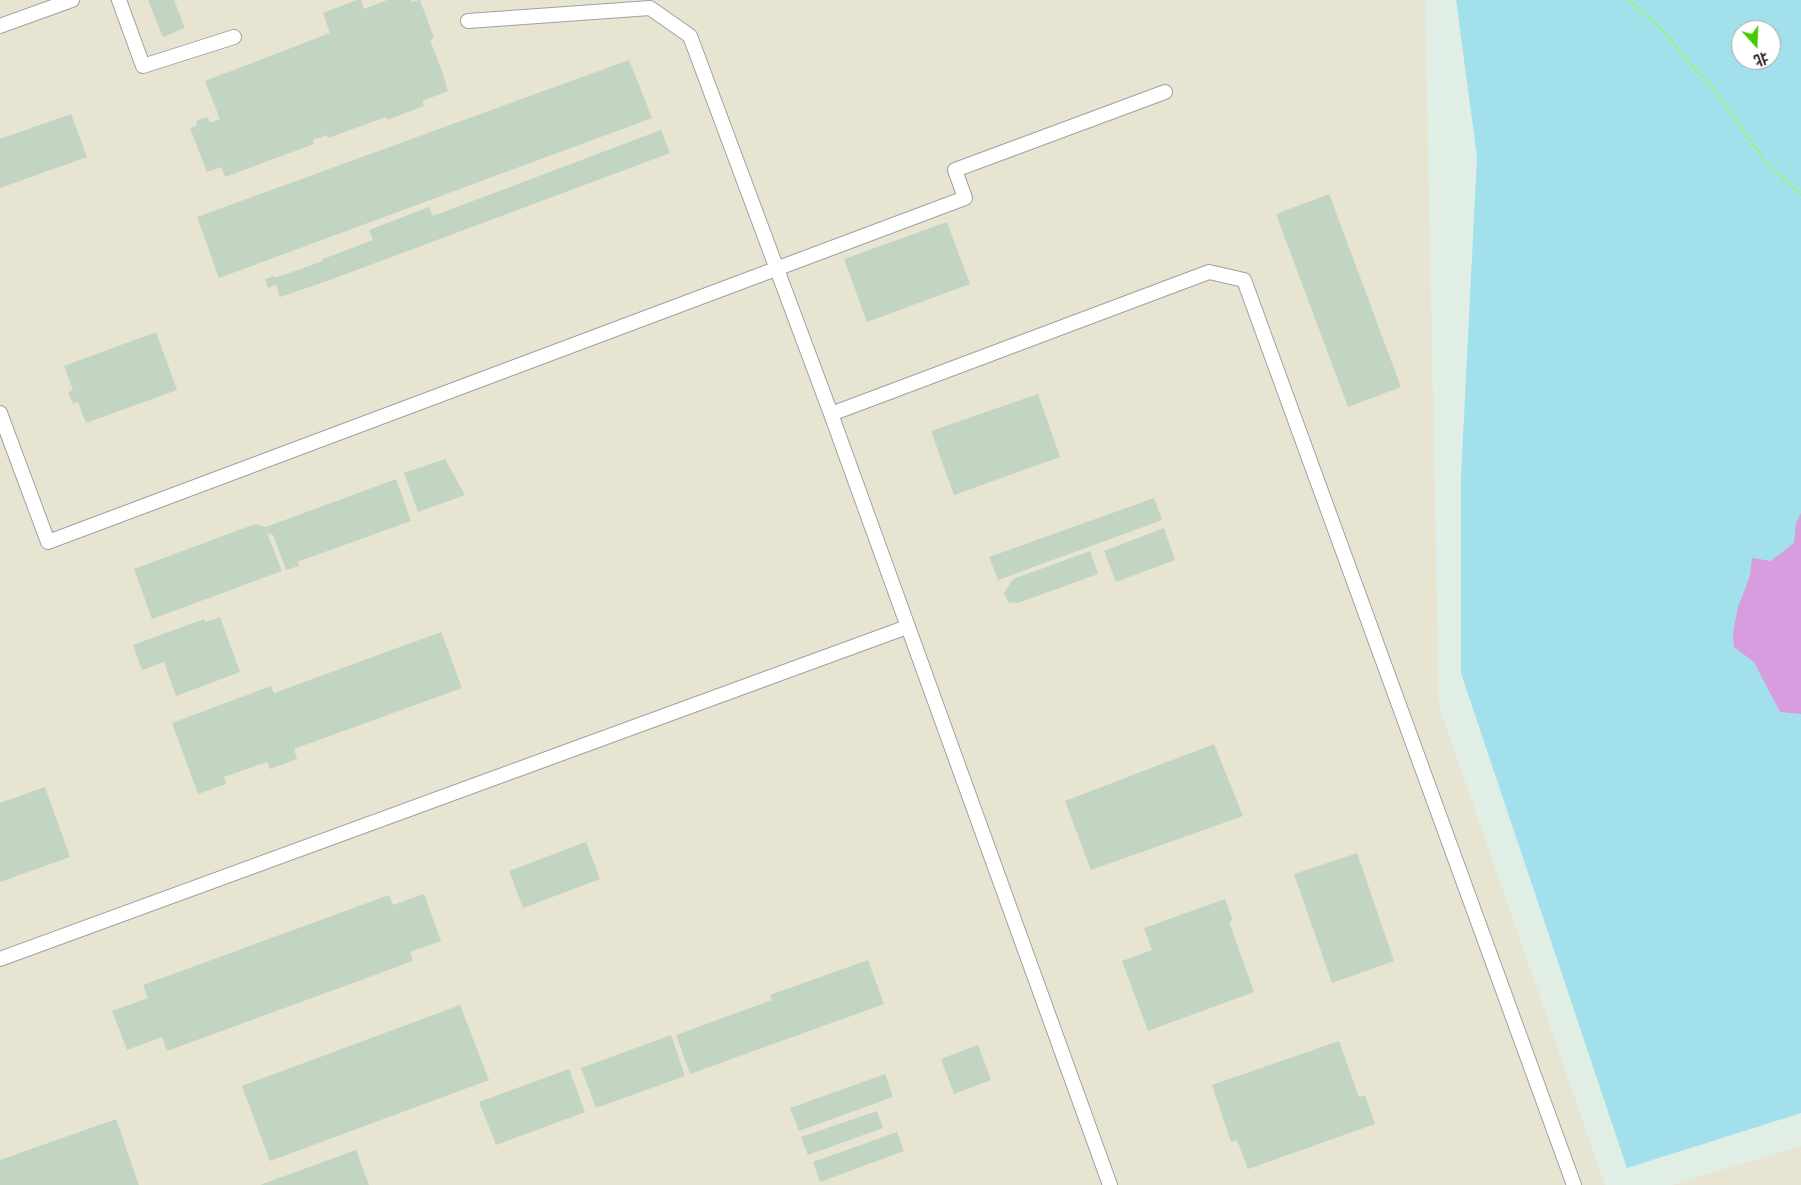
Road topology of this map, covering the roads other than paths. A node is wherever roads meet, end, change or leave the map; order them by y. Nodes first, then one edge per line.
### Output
1 (72, 0) edge
2 (119, 0) edge
3 (468, 21) dead end
4 (0, 26) edge
5 (234, 37) dead end
6 (1164, 92) dead end
7 (777, 268) junction
8 (0, 413) edge
9 (830, 414) junction
10 (907, 627) junction
11 (0, 959) edge
12 (1110, 1185) edge
13 (1574, 1185) edge

1 - 4 lane
2 - 5 lane
3 - 7 lane
6 - 7 lane
7 - 8 lane
7 - 9 lane
9 - 10 lane
9 - 13 lane
10 - 11 lane
10 - 12 lane

